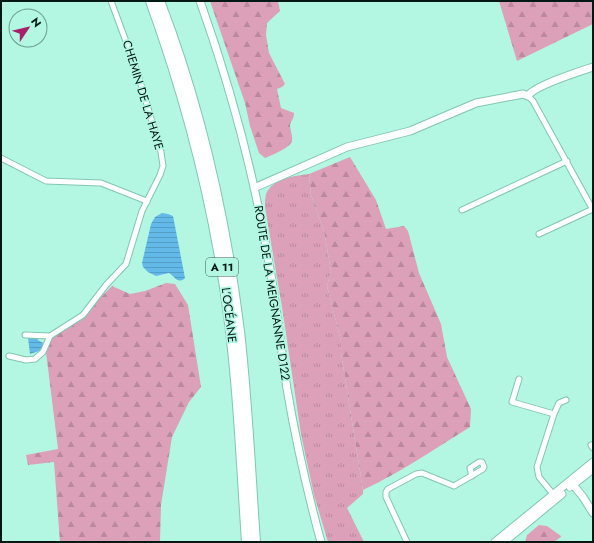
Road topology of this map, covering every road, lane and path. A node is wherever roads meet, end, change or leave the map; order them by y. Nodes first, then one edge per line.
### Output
1 (111, 1) edge
2 (151, 1) edge
3 (159, 1) edge
4 (200, 1) edge
5 (593, 67) edge
6 (528, 96) junction
7 (1, 158) edge
8 (567, 161) junction
9 (254, 188) junction
10 (147, 202) junction
11 (462, 210) dead end
12 (593, 210) edge
13 (539, 234) dead end
14 (25, 335) dead end
15 (50, 336) junction
16 (9, 356) dead end
17 (519, 380) dead end
18 (566, 400) dead end
19 (554, 414) junction
20 (593, 462) edge
21 (593, 469) edge
22 (472, 476) dead end
23 (572, 482) junction
24 (553, 494) junction
25 (593, 513) edge
26 (247, 542) edge
27 (255, 542) edge
28 (321, 542) edge
29 (407, 542) edge
30 (495, 542) edge
31 (504, 542) edge

1 - 10 street, CHEMIN DE LA HAYE
2 - 26 highway, L’OCÉANE / A 11
3 - 27 highway, L’OCÉANE / A 11
4 - 9 street, ROUTE DE LA MEIGNANNE D122
5 - 6 street
6 - 8 street
6 - 9 street
7 - 10 street
8 - 11 street
8 - 12 street
9 - 28 street, ROUTE DE LA MEIGNANNE D122
10 - 15 street, CHEMIN DE LA HAYE
12 - 13 street
14 - 15 street
15 - 16 street
17 - 19 street
18 - 19 street
19 - 24 street
20 - 23 street
21 - 23 street
22 - 29 street
23 - 24 street
23 - 25 street
23 - 31 street
24 - 30 street

